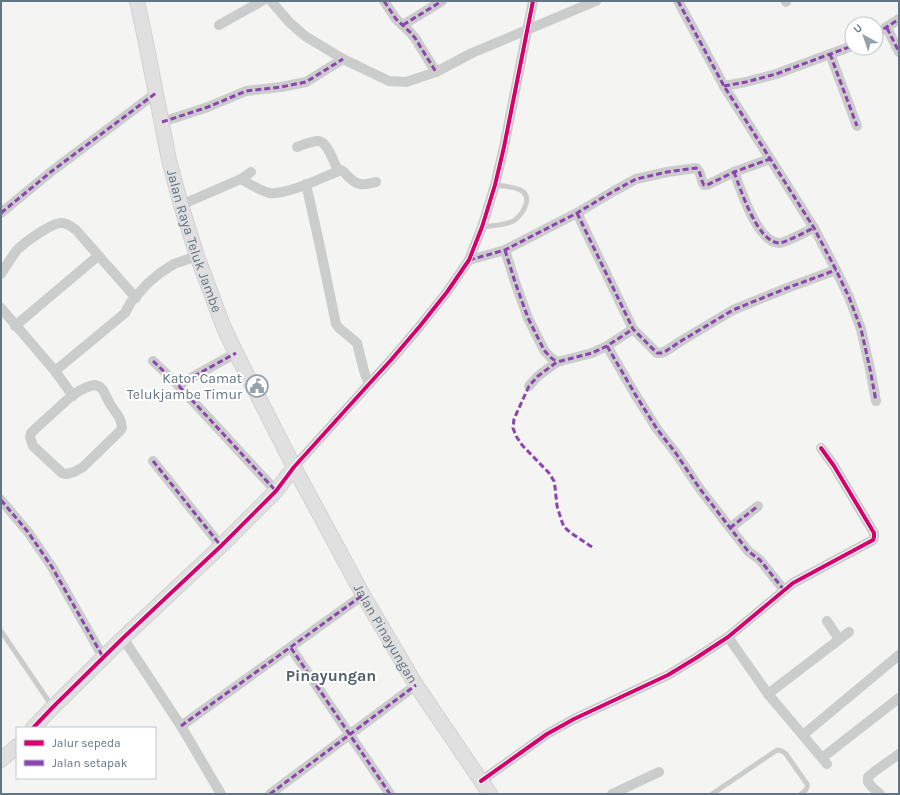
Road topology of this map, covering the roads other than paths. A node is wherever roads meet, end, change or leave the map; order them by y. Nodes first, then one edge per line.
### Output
1 (137, 1) edge
2 (262, 1) edge
3 (270, 1) edge
4 (384, 1) edge
5 (442, 1) edge
6 (533, 1) edge
7 (596, 1) edge
8 (678, 1) edge
9 (899, 19) edge
10 (219, 25) dead end
11 (403, 25) junction
12 (887, 28) junction
13 (527, 30) junction
14 (884, 30) edge
15 (844, 49) edge
16 (899, 52) edge
17 (830, 54) junction
18 (343, 60) junction
19 (436, 72) junction
20 (724, 86) junction
21 (156, 93) junction
22 (162, 122) junction
23 (857, 126) dead end
24 (297, 148) dead end
25 (770, 159) junction
26 (338, 171) junction
27 (251, 172) dead end
28 (734, 172) junction
29 (241, 179) junction
30 (376, 182) dead end
31 (306, 184) junction
32 (495, 185) junction
33 (181, 205) junction
34 (1, 213) edge
35 (577, 213) junction
36 (482, 227) junction
37 (814, 228) junction
38 (505, 250) junction
39 (98, 256) junction
40 (197, 256) junction
41 (469, 260) junction
42 (836, 270) junction
43 (1, 274) edge
44 (136, 298) junction
45 (1, 308) edge
46 (15, 326) junction
47 (633, 329) junction
48 (607, 346) junction
49 (236, 353) junction
50 (153, 361) dead end
51 (557, 362) junction
52 (55, 371) junction
53 (369, 384) junction
54 (178, 385) junction
55 (529, 386) dead end
56 (73, 396) junction
57 (876, 401) dead end
58 (820, 448) dead end
59 (153, 461) dead end
60 (294, 467) junction
61 (276, 491) junction
62 (1, 500) edge
63 (758, 506) dead end
64 (730, 528) junction
65 (220, 546) junction
66 (784, 590) junction
67 (363, 595) junction
68 (827, 620) dead end
69 (1, 631) edge
70 (848, 632) dead end
71 (728, 637) junction
72 (123, 638) junction
73 (839, 639) junction
74 (291, 648) junction
75 (899, 655) edge
76 (103, 657) junction
77 (416, 685) junction
78 (768, 694) junction
79 (899, 698) edge
80 (53, 707) junction
81 (182, 726) junction
82 (35, 727) edge
83 (349, 735) junction
84 (803, 735) junction
85 (16, 747) edge
86 (899, 754) edge
87 (1, 760) edge
88 (659, 772) dead end
89 (481, 781) junction
90 (272, 793) edge
91 (221, 794) edge
92 (390, 794) edge
93 (490, 794) edge
94 (612, 794) edge
95 (712, 794) edge
96 (801, 794) edge
97 (880, 794) edge

1 - 21 main road, Jalan Raya Teluk Jambe
2 - 10 street
3 - 18 street
4 - 11 street
5 - 11 street
6 - 13 street
7 - 13 street
8 - 20 street
9 - 12 street
11 - 19 street
12 - 14 street
12 - 16 street
13 - 19 street
13 - 32 street
15 - 17 street
17 - 20 street
17 - 23 street
18 - 19 street
18 - 22 street
20 - 25 street
21 - 22 main road, Jalan Raya Teluk Jambe
21 - 34 street
22 - 33 main road, Jalan Raya Teluk Jambe
24 - 26 street
25 - 28 street
25 - 37 street
26 - 30 street
26 - 31 street
27 - 29 street
28 - 35 street
28 - 37 street
29 - 31 street
29 - 33 street
31 - 53 street
32 - 36 street
32 - 36 lane
33 - 40 main road, Jalan Raya Teluk Jambe
35 - 38 street
35 - 47 street
36 - 41 street
37 - 42 street
38 - 41 street
38 - 51 street
39 - 43 street
39 - 44 street
39 - 46 street
40 - 44 street
40 - 49 main road, Jalan Raya Teluk Jambe
41 - 53 street
42 - 47 street
42 - 57 street
44 - 52 street
45 - 46 street
46 - 52 street
47 - 48 street
48 - 51 street
48 - 64 street
49 - 54 street
49 - 60 main road, Jalan Raya Teluk Jambe
50 - 54 street
51 - 55 street
52 - 56 street
53 - 60 street
54 - 61 street
56 - 56 street
58 - 66 street
59 - 65 street
60 - 61 main road
60 - 67 main road, Jalan Pinayungan
61 - 65 main road
62 - 76 street
63 - 64 street
64 - 66 street
65 - 72 main road
66 - 71 street
67 - 74 street
67 - 77 main road, Jalan Pinayungan
68 - 73 street
69 - 80 lane
70 - 73 street
71 - 78 street
71 - 89 street
72 - 76 main road
72 - 81 street
73 - 78 street
74 - 81 street
74 - 83 street
75 - 84 street
76 - 80 main road
77 - 83 street
77 - 89 main road, Jalan Pinayungan
78 - 84 street
79 - 84 street
80 - 82 main road
81 - 91 street
83 - 90 street
83 - 92 street
85 - 87 main road
86 - 97 street
88 - 94 street
89 - 93 main road, Jalan Pinayungan
95 - 96 lane

